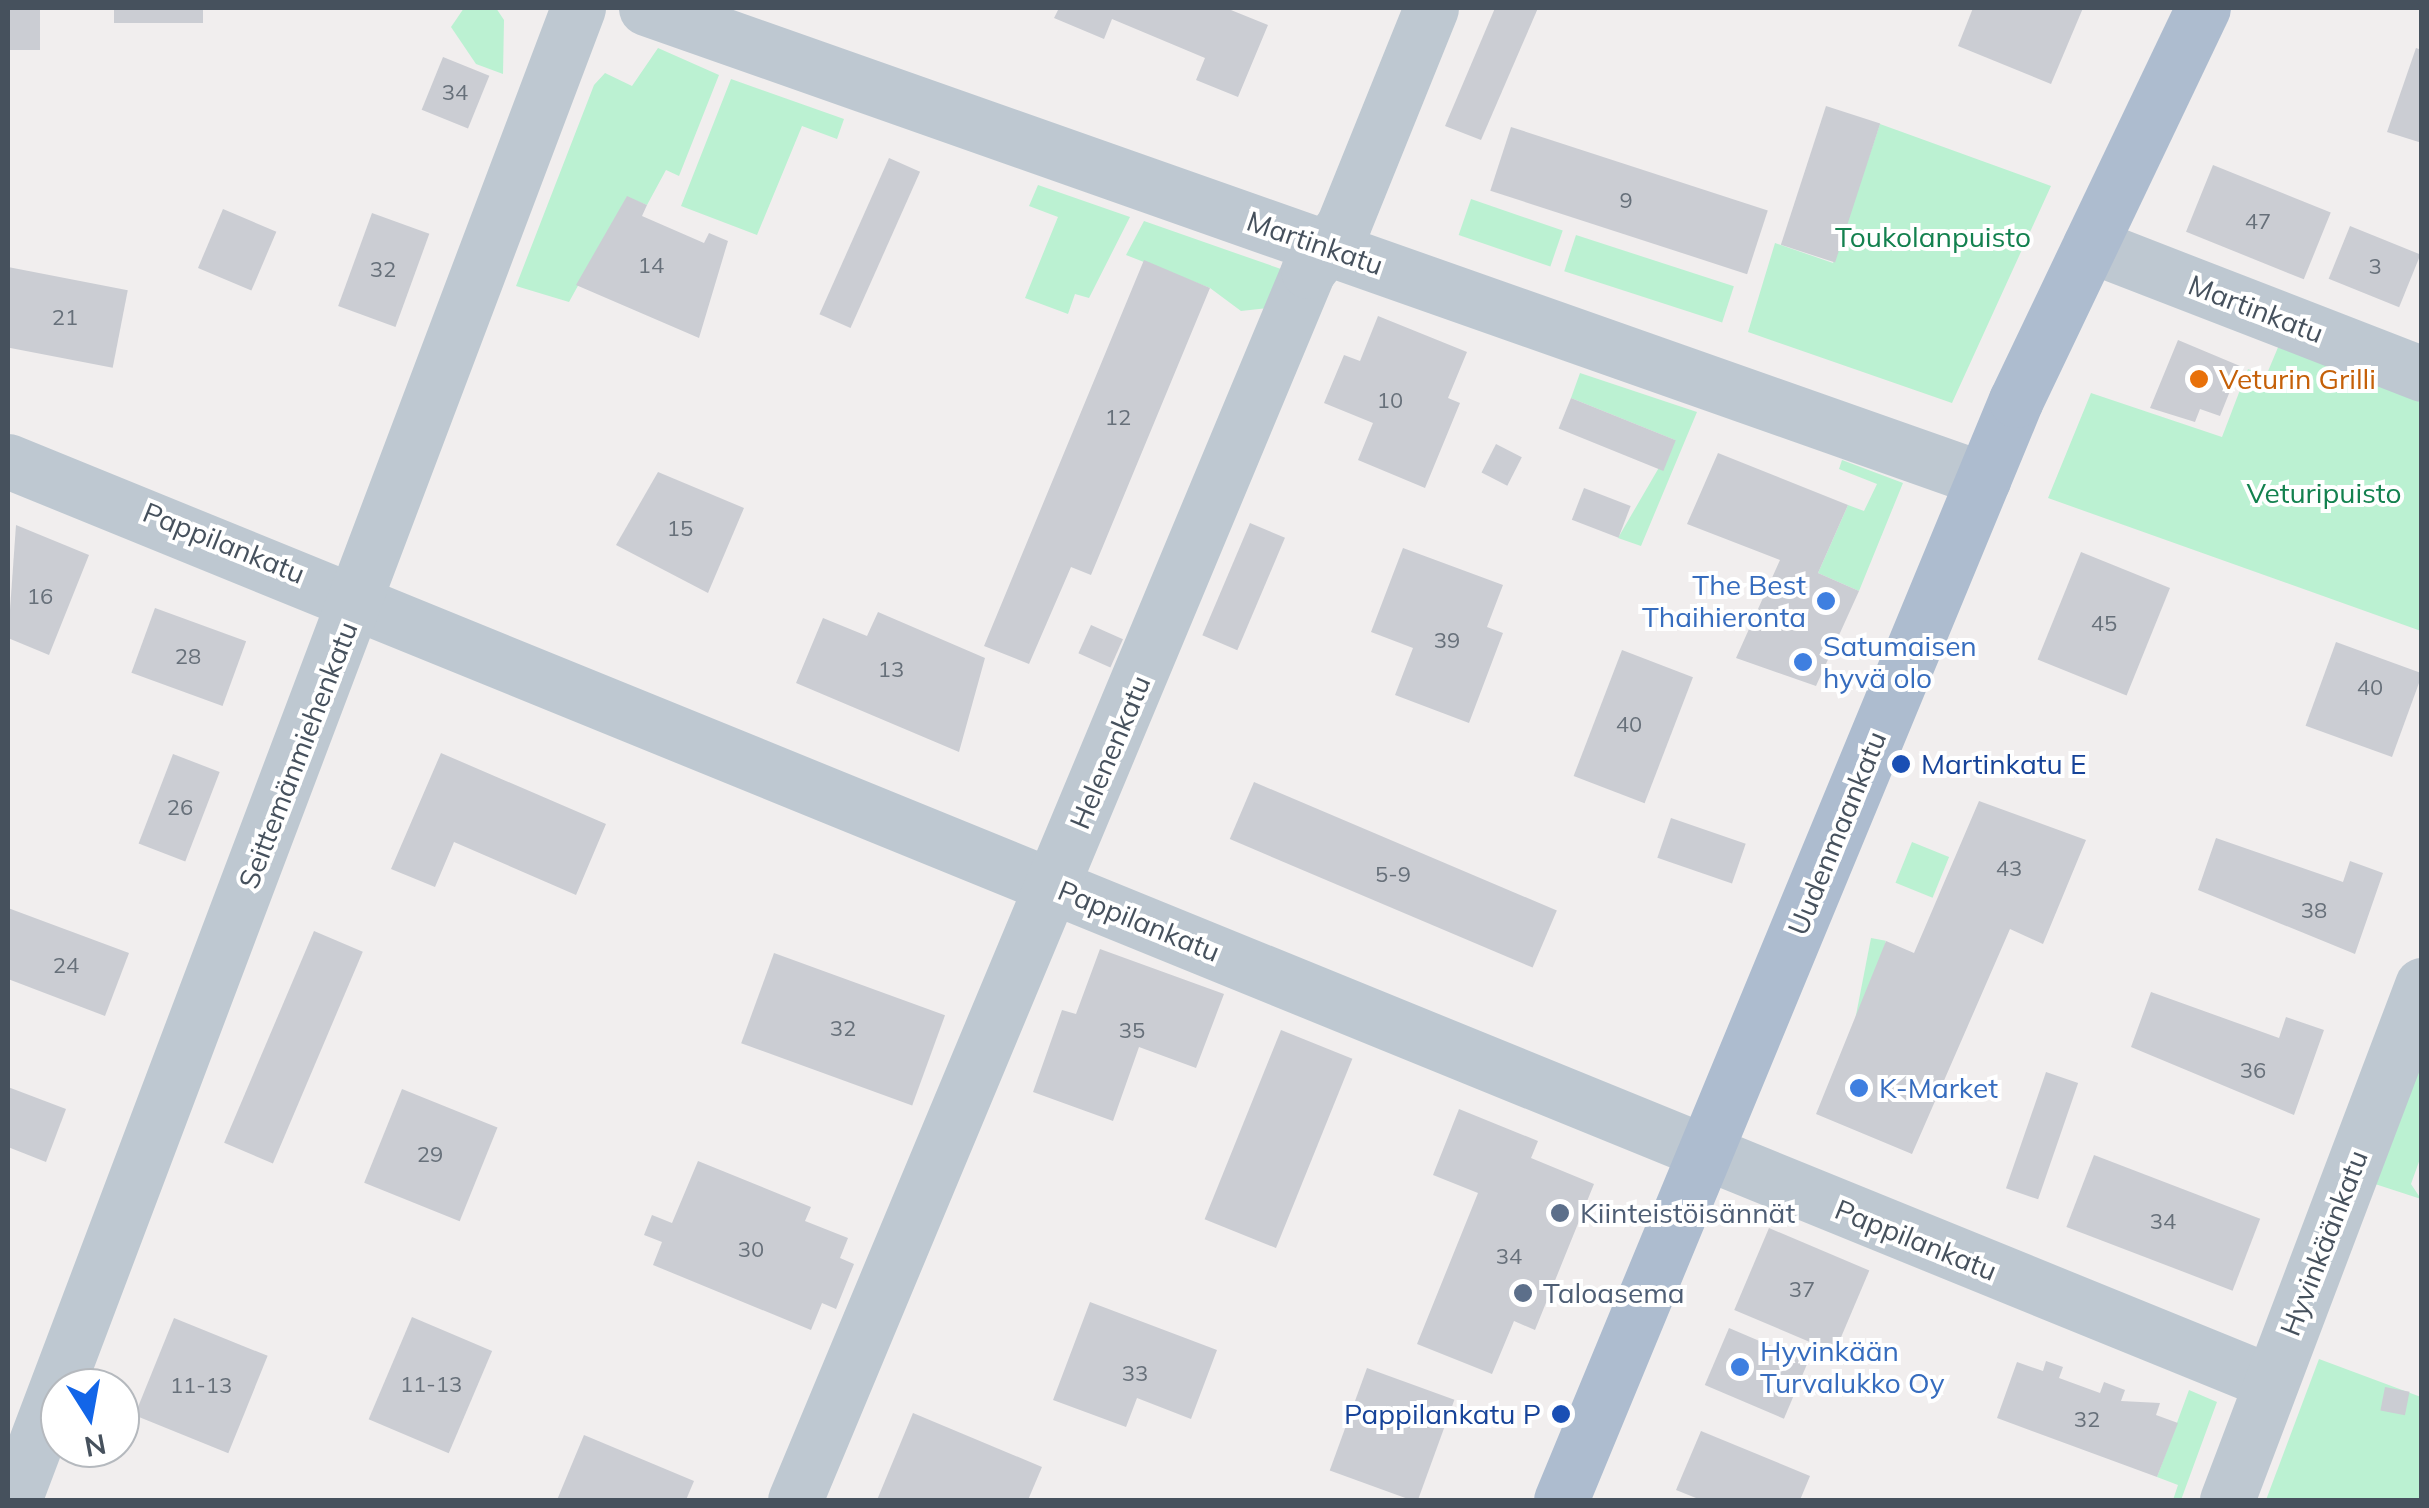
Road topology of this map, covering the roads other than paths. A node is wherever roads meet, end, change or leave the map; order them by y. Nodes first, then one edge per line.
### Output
1 (578, 8) edge
2 (646, 8) edge
3 (1431, 8) edge
4 (2203, 8) edge
5 (2090, 246) junction
6 (1327, 247) junction
7 (2422, 374) edge
8 (8, 460) edge
9 (1983, 479) junction
10 (359, 597) junction
11 (1052, 886) junction
12 (2422, 985) edge
13 (1706, 1152) junction
14 (2271, 1382) junction
15 (21, 1495) edge
16 (796, 1500) edge
17 (1560, 1500) edge
18 (2227, 1500) edge

1 - 10 street, Seittemänmiehenkatu
2 - 6 street, Martinkatu
3 - 6 street, Helenenkatu
4 - 5 main road, Uudenmaankatu
5 - 7 street, Martinkatu
5 - 9 main road, Uudenmaankatu
6 - 9 street, Martinkatu
6 - 11 street, Helenenkatu
8 - 10 street, Pappilankatu
9 - 13 main road, Uudenmaankatu
10 - 11 street, Pappilankatu
10 - 15 street, Seittemänmiehenkatu
11 - 13 street, Pappilankatu
11 - 16 street, Helenenkatu
12 - 14 street, Hyvinkäänkatu
13 - 14 street, Pappilankatu
13 - 17 main road, Uudenmaankatu
14 - 18 street, Hyvinkäänkatu

